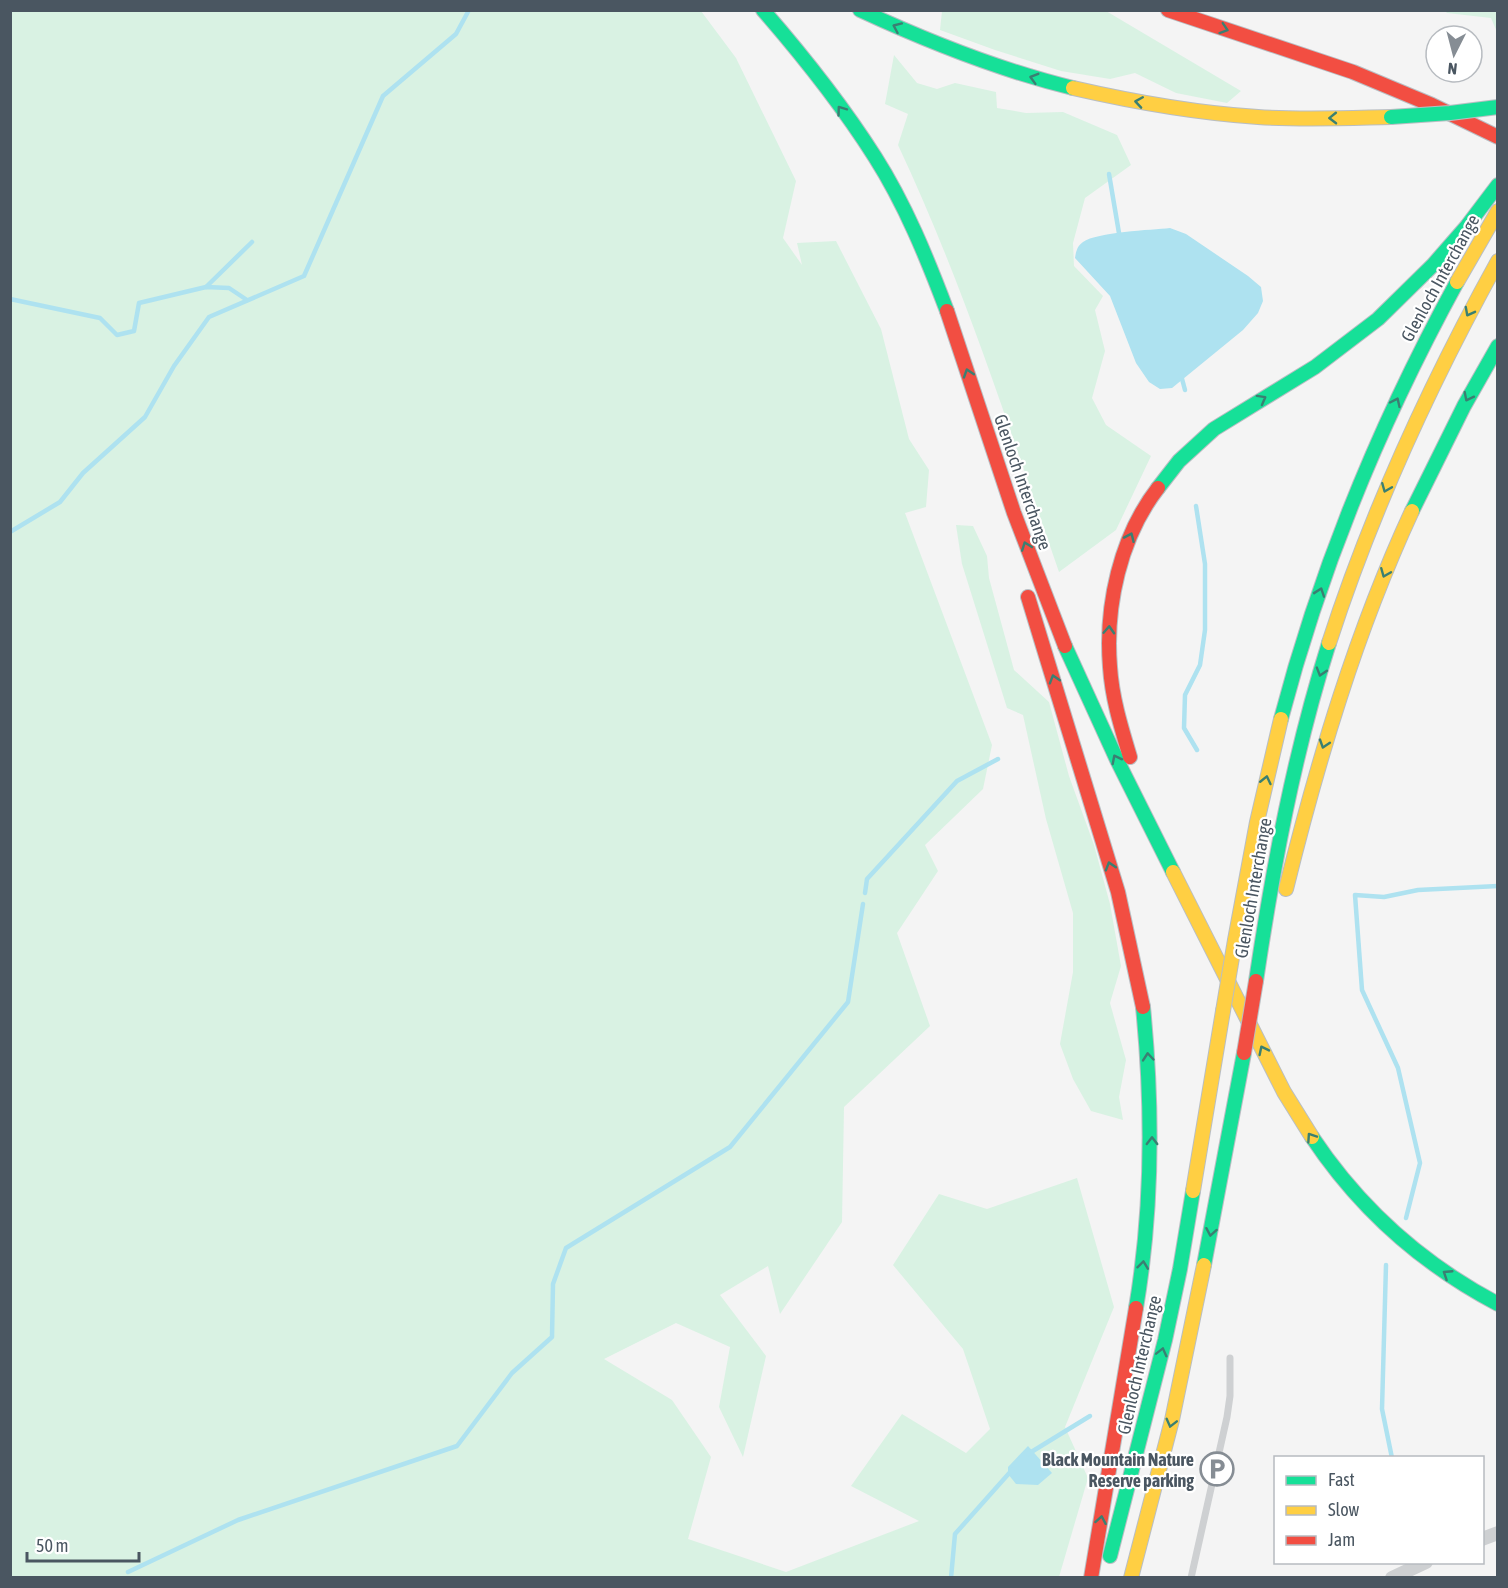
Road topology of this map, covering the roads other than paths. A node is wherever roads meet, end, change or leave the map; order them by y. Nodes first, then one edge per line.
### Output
1 (763, 10) edge
2 (860, 10) edge
3 (1168, 10) edge
4 (1353, 72) junction
5 (1497, 107) edge
6 (1497, 125) edge
7 (1497, 137) edge
8 (1497, 185) edge
9 (1497, 211) edge
10 (1497, 261) edge
11 (1497, 346) edge
12 (986, 429) junction
13 (1015, 555) dead end
14 (1025, 586) dead end
15 (1172, 867) junction
16 (1256, 981) junction
17 (1497, 1304) edge
18 (1230, 1358) dead end
19 (1424, 1564) edge
20 (1091, 1578) edge
21 (1105, 1578) edge
22 (1131, 1578) edge
23 (1191, 1578) edge
24 (1392, 1578) edge

12 -> 1 highway, Glenloch Interchange
5 -> 2 highway, bridge
3 -> 4 highway
4 - 6 highway
4 - 7 highway
15 -> 8 highway
21 -> 9 highway, Glenloch Interchange, bridge
10 -> 16 highway, Glenloch Interchange
11 -> 16 highway
12 - 13 highway
15 -> 12 highway, Glenloch Interchange
20 -> 14 highway
17 -> 15 highway, Glenloch Interchange
16 -> 22 highway, Glenloch Interchange, bridge
18 - 23 lane
19 - 24 street

